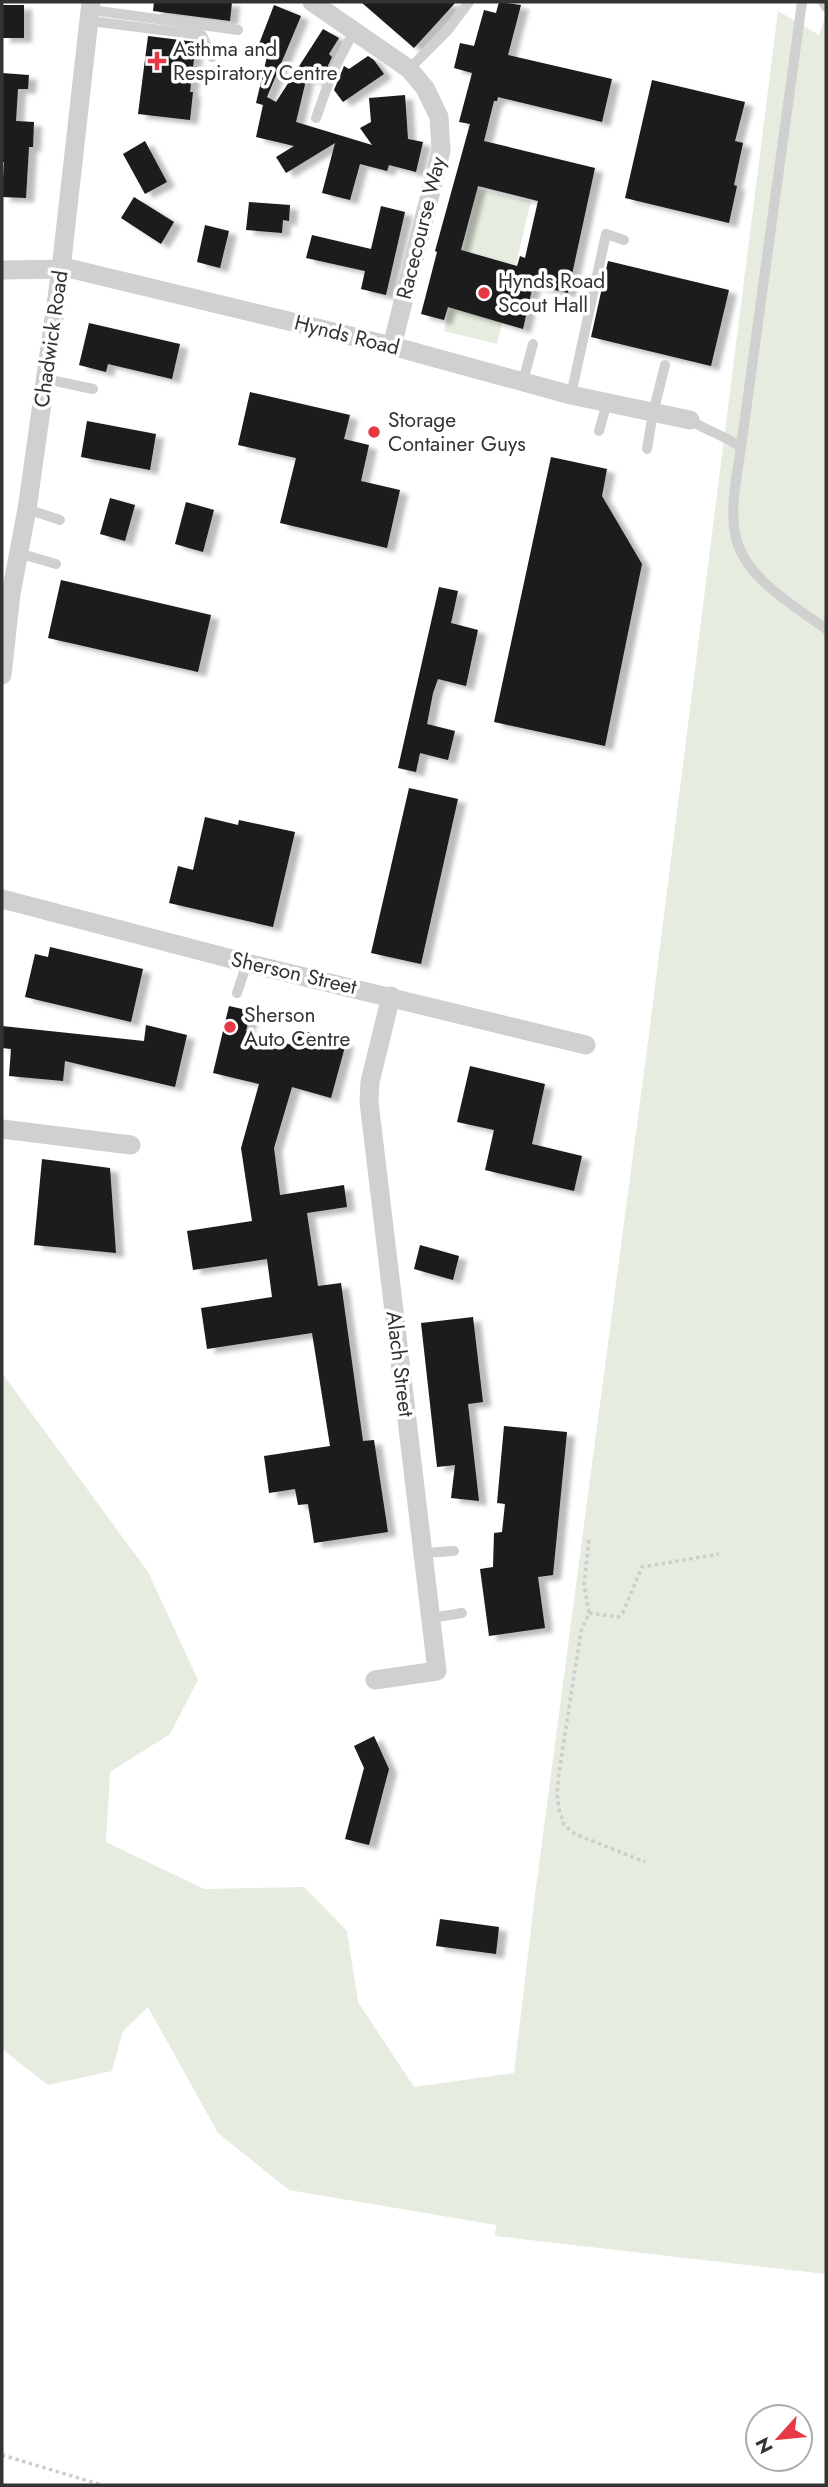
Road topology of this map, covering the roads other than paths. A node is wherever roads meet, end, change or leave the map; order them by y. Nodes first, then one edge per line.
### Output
1 (312, 2) edge
2 (469, 2) edge
3 (803, 2) edge
4 (823, 2) edge
5 (826, 6) edge
6 (91, 11) edge
7 (238, 30) dead end
8 (354, 31) junction
9 (212, 57) dead end
10 (409, 69) junction
11 (316, 118) dead end
12 (624, 240) dead end
13 (61, 269) junction
14 (2, 270) edge
15 (533, 344) dead end
16 (392, 345) junction
17 (665, 365) dead end
18 (46, 379) junction
19 (523, 382) junction
20 (93, 389) dead end
21 (572, 395) junction
22 (607, 403) junction
23 (653, 413) junction
24 (690, 420) joint
25 (600, 431) dead end
26 (741, 447) junction
27 (647, 449) dead end
28 (27, 509) junction
29 (60, 520) dead end
30 (17, 552) junction
31 (56, 564) dead end
32 (6, 593) edge
33 (826, 629) edge
34 (2, 675) edge
35 (2, 899) edge
36 (247, 963) junction
37 (237, 993) dead end
38 (391, 996) junction
39 (586, 1045) dead end
40 (2, 1129) edge
41 (131, 1146) dead end
42 (454, 1551) dead end
43 (423, 1553) junction
44 (462, 1613) dead end
45 (431, 1618) junction
46 (374, 1680) dead end

1 - 8 street, Racecourse Way
2 - 10 lane
3 - 26 lane
4 - 5 lane
6 - 7 lane
6 - 9 lane
6 - 13 street, Chadwick Road
8 - 10 street, Racecourse Way
8 - 11 lane
10 - 16 street, Racecourse Way
12 - 21 lane
13 - 14 street, Hynds Road
13 - 16 street, Hynds Road
13 - 18 street, Chadwick Road
15 - 19 lane
16 - 19 street, Hynds Road
17 - 23 lane
18 - 20 lane
18 - 28 street, Chadwick Road
19 - 21 street, Hynds Road
21 - 22 street, Hynds Road
22 - 23 street, Hynds Road
22 - 25 lane
23 - 24 street, Hynds Road
23 - 27 lane
24 - 26 lane
26 - 33 lane
28 - 29 lane
28 - 30 street, Chadwick Road
30 - 31 lane
30 - 32 street, Chadwick Road
32 - 34 street, Chadwick Road
35 - 36 street, Sherson Street
36 - 37 lane
36 - 38 street, Sherson Street
38 - 39 street, Sherson Street
38 - 43 street, Alach Street
40 - 41 street
42 - 43 lane
43 - 45 street, Alach Street
44 - 45 lane
45 - 46 street, Alach Street

